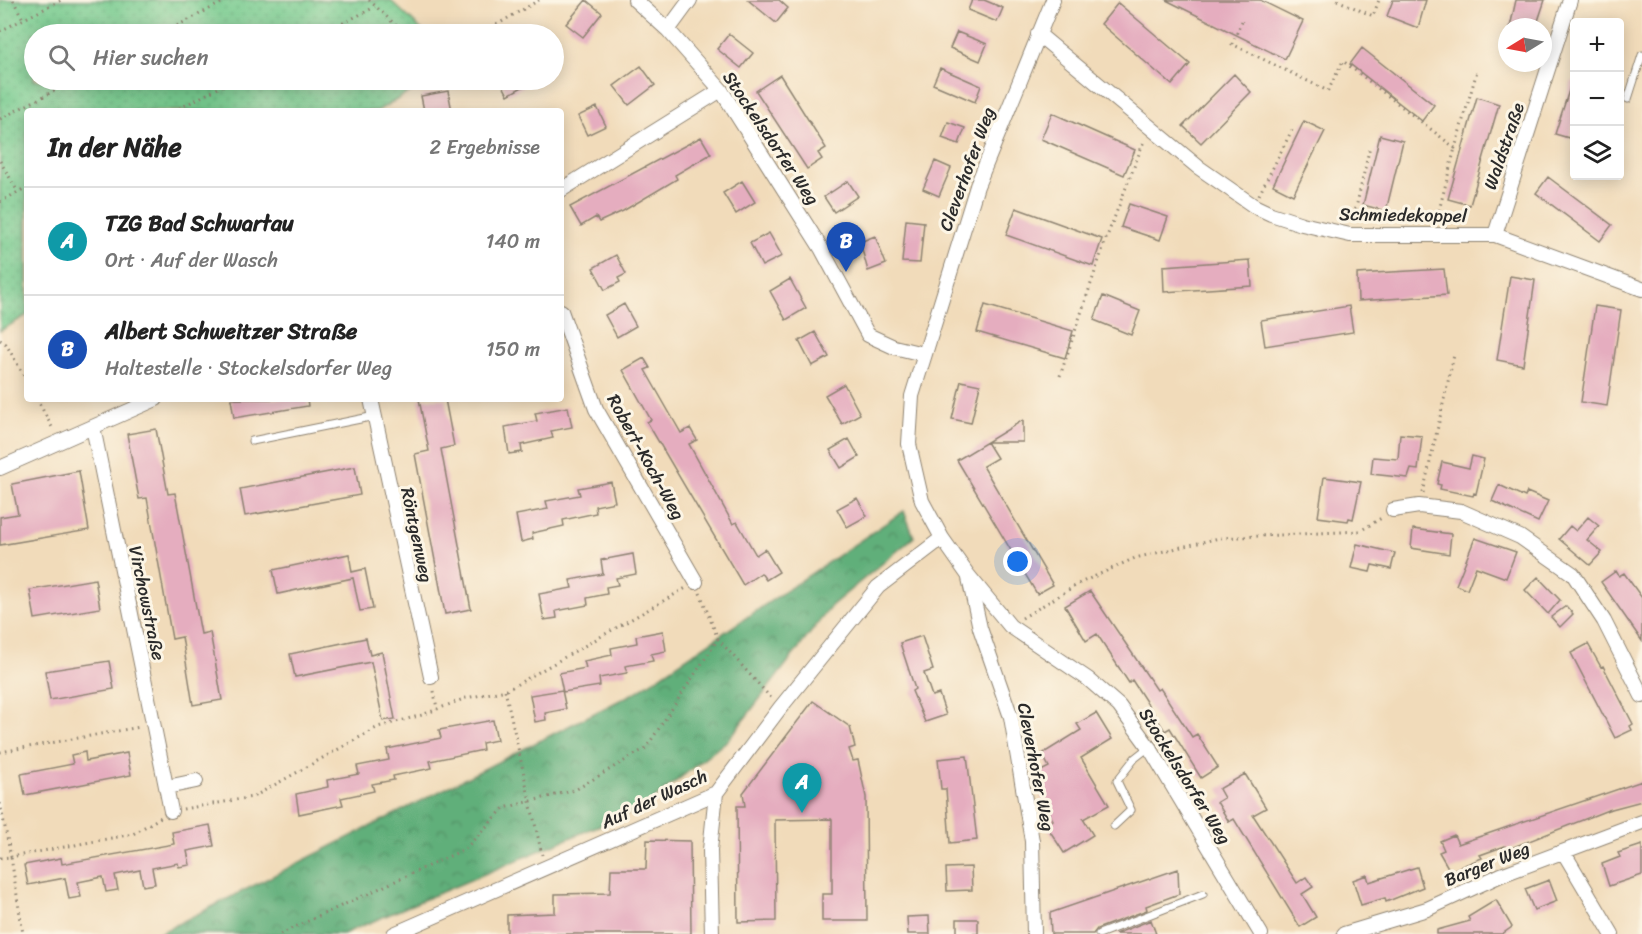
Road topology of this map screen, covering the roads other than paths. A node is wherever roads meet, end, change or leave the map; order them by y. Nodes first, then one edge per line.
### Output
1 (635, 0) edge
2 (690, 0) edge
3 (1053, 0) edge
4 (1570, 0) edge
5 (668, 30) junction
6 (1038, 34) junction
7 (1642, 55) edge
8 (721, 90) junction
9 (1628, 99) dead end
10 (564, 188) edge
11 (1495, 235) junction
12 (1642, 290) edge
13 (564, 319) edge
14 (923, 354) junction
15 (149, 402) edge
16 (372, 402) edge
17 (375, 416) junction
18 (93, 427) junction
19 (252, 441) dead end
20 (0, 468) edge
21 (1394, 510) road end
22 (942, 538) junction
23 (968, 575) junction
24 (696, 582) road end
25 (431, 677) road end
26 (1642, 696) edge
27 (1149, 747) junction
28 (196, 781) dead end
29 (167, 787) junction
30 (716, 794) junction
31 (171, 811) road end
32 (1642, 822) edge
33 (1114, 826) dead end
34 (1564, 853) junction
35 (1203, 894) dead end
36 (424, 928) edge
37 (394, 934) edge
38 (712, 934) edge
39 (1034, 934) edge
40 (1099, 934) edge
41 (1261, 934) edge
42 (1344, 934) edge
43 (1612, 934) edge

1 - 5 street, Stockelsdorfer Weg
2 - 5 street
3 - 6 street, Cleverhofer Weg
4 - 11 street, Waldstraße
5 - 8 street, Stockelsdorfer Weg
6 - 11 street, Schmiedekoppel
6 - 14 street, Cleverhofer Weg
7 - 9 lane
8 - 10 street
8 - 14 street, Stockelsdorfer Weg
11 - 12 street, Schmiedekoppel
13 - 24 street, Robert-Koch-Weg
14 - 22 street, Stockelsdorfer Weg
15 - 18 street
16 - 17 street, Röntgenweg
17 - 19 lane
17 - 25 street, Röntgenweg
18 - 20 street
18 - 29 street, Virchowstraße
21 - 26 street
22 - 23 street, Stockelsdorfer Weg
22 - 30 street, Auf der Wasch
23 - 27 street, Stockelsdorfer Weg
23 - 39 street, Cleverhofer Weg
27 - 33 lane
27 - 41 street, Stockelsdorfer Weg
28 - 29 street
29 - 31 street, Virchowstraße
30 - 36 street, Auf der Wasch
30 - 38 street
32 - 34 street, Barger Weg
34 - 42 street, Barger Weg
34 - 43 street
35 - 40 lane
36 - 37 street, Auf der Wasch

